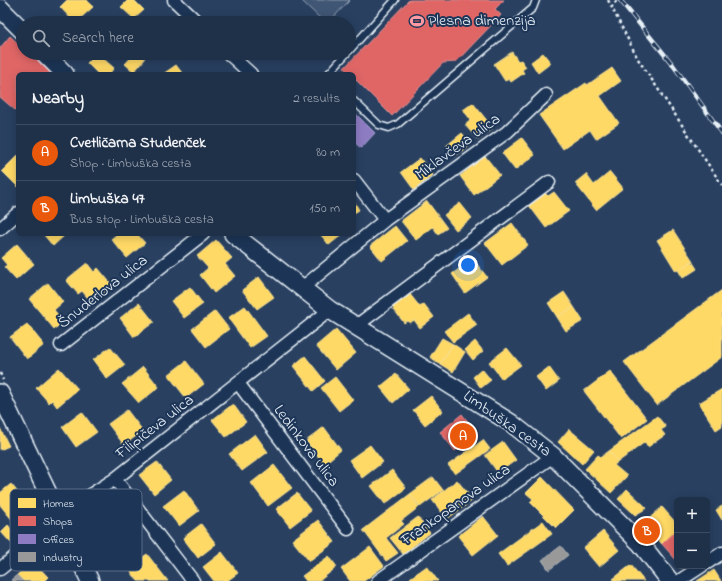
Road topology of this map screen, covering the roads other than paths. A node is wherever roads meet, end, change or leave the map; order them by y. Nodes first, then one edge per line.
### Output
1 (174, 0) edge
2 (395, 0) edge
3 (536, 0) edge
4 (0, 8) edge
5 (191, 16) edge
6 (16, 24) edge
7 (356, 43) edge
8 (51, 60) edge
9 (236, 60) edge
10 (341, 60) edge
11 (63, 72) edge
12 (249, 72) edge
13 (330, 72) edge
14 (546, 95) dead end
15 (356, 103) edge
16 (549, 182) dead end
17 (356, 183) edge
18 (16, 215) edge
19 (385, 220) junction
20 (0, 229) edge
21 (200, 236) edge
22 (236, 236) edge
23 (302, 288) junction
24 (330, 310) junction
25 (356, 326) junction
26 (61, 346) dead end
27 (238, 383) junction
28 (0, 393) edge
29 (553, 456) junction
30 (115, 479) junction
31 (45, 489) edge
32 (99, 489) edge
33 (123, 489) edge
34 (142, 514) edge
35 (348, 529) dead end
36 (722, 553) edge
37 (10, 561) edge
38 (710, 561) edge
39 (0, 569) edge
40 (697, 569) edge
41 (85, 571) edge
42 (90, 581) edge
43 (193, 581) edge
44 (378, 581) edge
45 (670, 581) edge
46 (679, 581) edge

1 - 5 street
2 - 7 lane
3 - 15 lane
4 - 6 main road
8 - 11 main road
9 - 12 street
10 - 13 lane
14 - 19 street, Miklavčeva ulica
16 - 25 street
17 - 19 street
18 - 20 street
19 - 23 street, Miklavčeva ulica
21 - 26 street, Šnuderlova ulica
22 - 23 main road, Limbuška cesta
23 - 24 main road, Limbuška cesta
24 - 25 main road, Limbuška cesta
24 - 27 street, Filipičeva ulica
25 - 29 main road, Limbuška cesta
27 - 30 street, Filipičeva ulica
27 - 35 street, Ledinkova ulica
28 - 31 main road
29 - 44 street, Frankopanova ulica
29 - 45 main road, Limbuška cesta
30 - 32 street, Filipičeva ulica
30 - 33 street
34 - 43 street
36 - 38 street
37 - 39 street, Filipičeva ulica
40 - 46 street
41 - 42 main road

